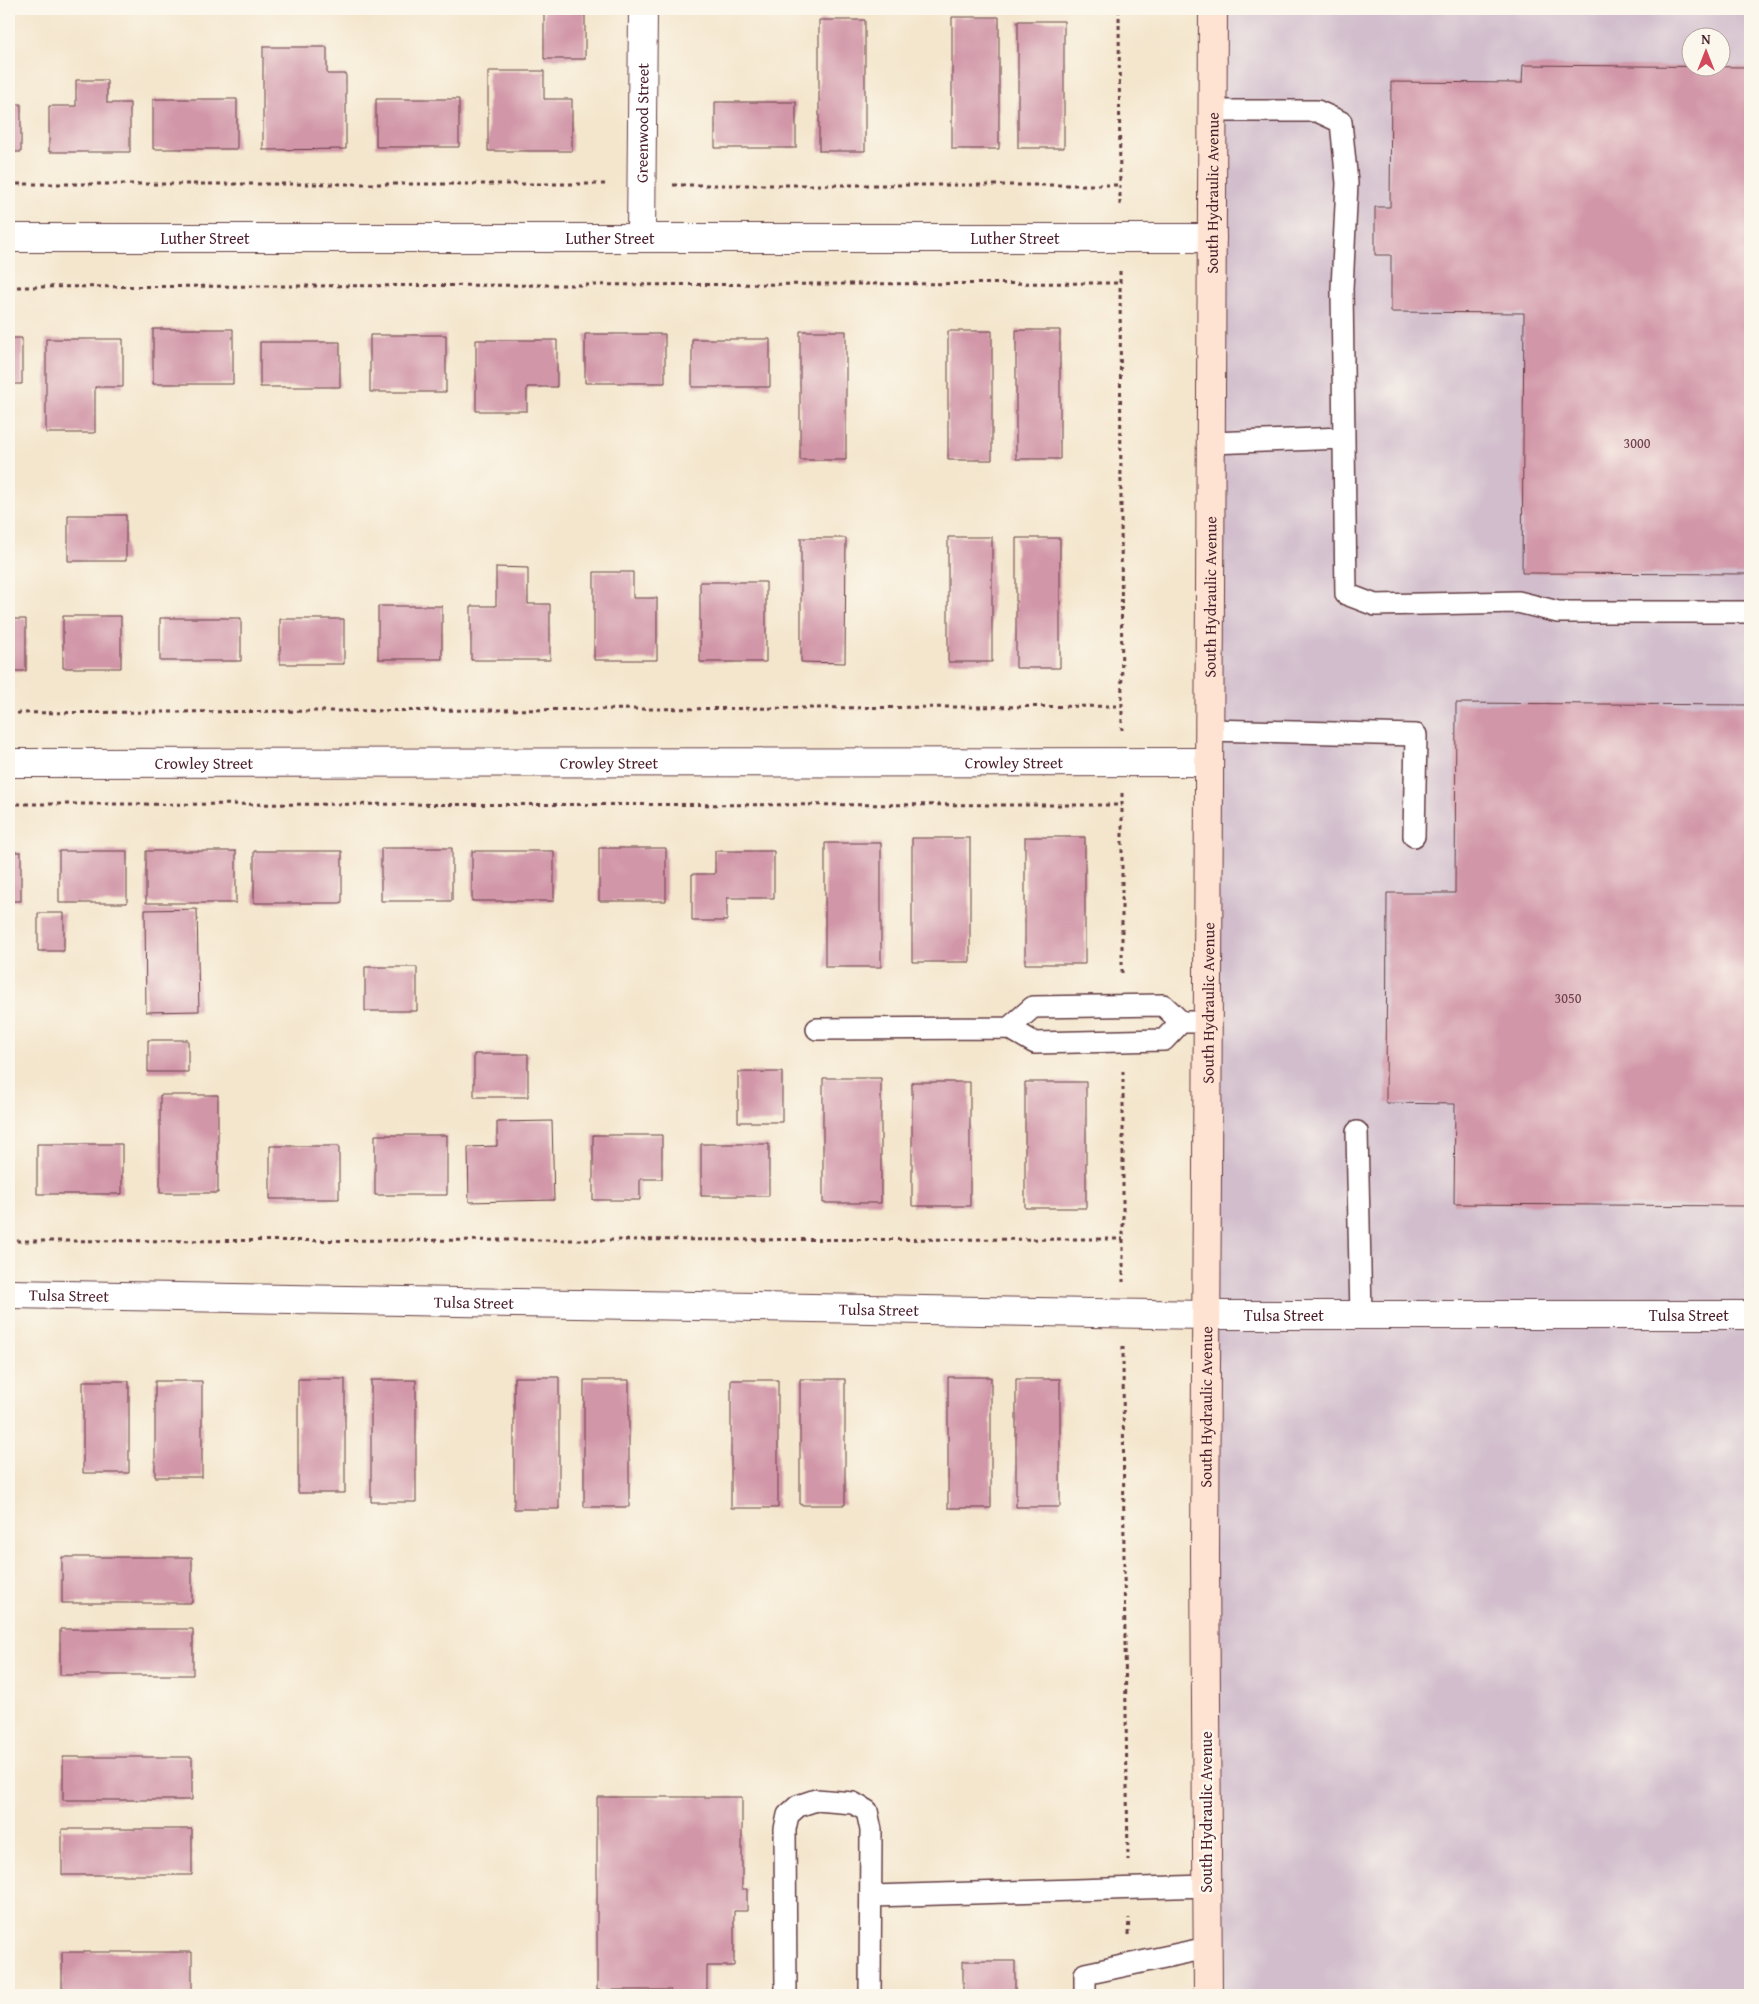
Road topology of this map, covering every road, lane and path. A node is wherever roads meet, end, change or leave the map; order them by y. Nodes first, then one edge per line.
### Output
1 (643, 9) edge
2 (1213, 9) edge
3 (1213, 111) junction
4 (9, 184) edge
5 (642, 184) junction
6 (1120, 185) dead end
7 (9, 238) edge
8 (641, 238) junction
9 (1212, 238) junction
10 (1120, 283) dead end
11 (9, 287) edge
12 (1343, 438) junction
13 (1211, 443) junction
14 (1750, 612) edge
15 (1122, 706) dead end
16 (9, 713) edge
17 (1209, 730) junction
18 (1209, 762) junction
19 (9, 763) edge
20 (9, 804) edge
21 (1122, 805) dead end
22 (1414, 836) dead end
23 (1194, 1022) junction
24 (1009, 1028) junction
25 (817, 1029) dead end
26 (1357, 1132) dead end
27 (1123, 1239) dead end
28 (9, 1241) edge
29 (9, 1294) edge
30 (1206, 1314) junction
31 (1361, 1314) junction
32 (1750, 1315) edge
33 (1207, 1886) junction
34 (872, 1896) junction
35 (1208, 1948) junction
36 (786, 1995) edge
37 (870, 1995) edge
38 (1086, 1995) edge
39 (1208, 1995) edge

1 - 5 street, Greenwood Street
2 - 3 street, South Hydraulic Avenue
3 - 9 street, South Hydraulic Avenue
3 - 12 lane
4 - 5 path
5 - 6 path
5 - 8 street, Greenwood Street
7 - 8 street, Luther Street
8 - 9 street, Luther Street
9 - 13 street, South Hydraulic Avenue
10 - 11 path
12 - 13 lane
12 - 14 lane
13 - 17 street, South Hydraulic Avenue
15 - 16 path
17 - 18 street, South Hydraulic Avenue
17 - 22 lane
18 - 19 street, Crowley Street
18 - 23 street, South Hydraulic Avenue
20 - 21 path
23 - 24 lane
23 - 24 lane
23 - 30 street, South Hydraulic Avenue
24 - 25 lane
26 - 31 lane
27 - 28 path
29 - 30 street, Tulsa Street
30 - 31 street, Tulsa Street
30 - 33 street, South Hydraulic Avenue
31 - 32 street, Tulsa Street
33 - 34 lane
33 - 35 street, South Hydraulic Avenue
34 - 36 lane
34 - 37 lane
35 - 38 lane
35 - 39 street, South Hydraulic Avenue

